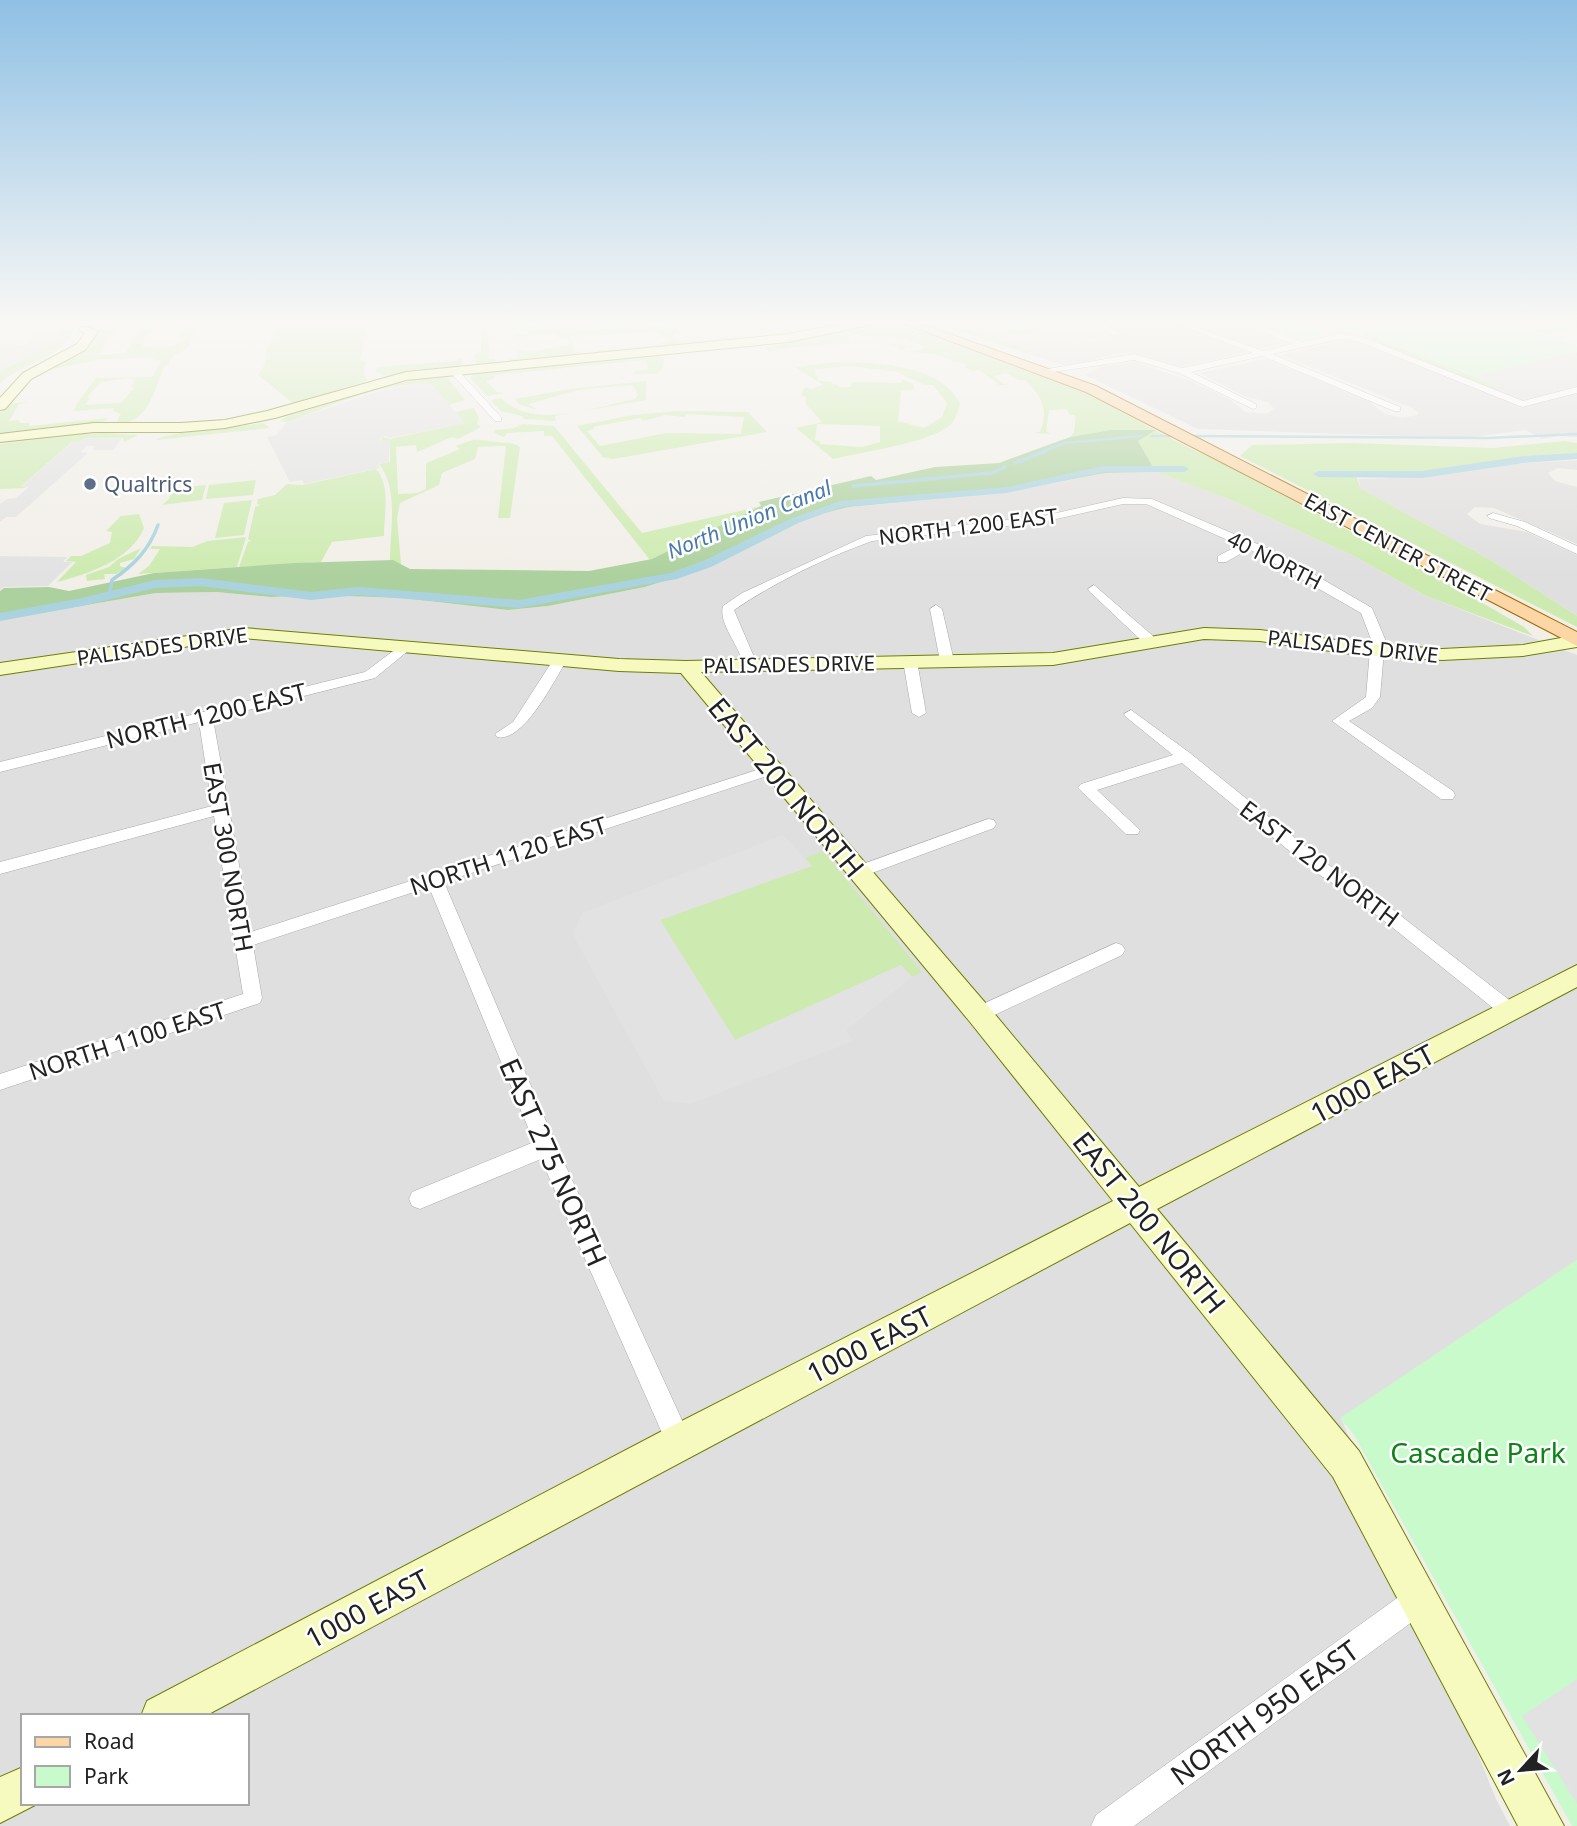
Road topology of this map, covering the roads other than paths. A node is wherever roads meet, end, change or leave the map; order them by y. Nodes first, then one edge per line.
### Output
1 (302, 405) edge
2 (485, 405) edge
3 (1123, 405) edge
4 (1388, 405) edge
5 (1397, 409) dead end
6 (498, 419) dead end
7 (0, 438) edge
8 (1218, 454) joint
9 (1141, 500) joint
10 (1493, 516) dead end
11 (1248, 545) junction
12 (1577, 550) edge
13 (1222, 559) dead end
14 (1094, 589) dead end
15 (936, 609) dead end
16 (1148, 639) junction
17 (1577, 640) edge
18 (404, 647) junction
19 (1378, 651) junction
20 (560, 660) junction
21 (910, 661) junction
22 (947, 661) junction
23 (750, 664) junction
24 (686, 667) junction
25 (0, 669) edge
26 (919, 713) dead end
27 (1131, 714) dead end
28 (205, 716) junction
29 (502, 734) dead end
30 (1185, 756) junction
31 (0, 767) edge
32 (771, 769) junction
33 (1447, 795) dead end
34 (219, 809) junction
35 (988, 824) dead end
36 (1132, 830) dead end
37 (0, 867) edge
38 (858, 872) junction
39 (434, 879) junction
40 (244, 941) junction
41 (1116, 950) dead end
42 (1577, 975) edge
43 (253, 998) joint
44 (1510, 1011) junction
45 (979, 1014) junction
46 (0, 1082) edge
47 (546, 1147) junction
48 (420, 1199) dead end
49 (1137, 1206) junction
50 (679, 1442) junction
51 (1421, 1598) junction
52 (166, 1714) edge
53 (21, 1790) edge
54 (0, 1801) edge
55 (1107, 1826) edge
56 (1542, 1826) edge

1 - 7 street
2 - 6 street
3 - 8 main road
4 - 5 street
8 - 17 main road, EAST CENTER STREET
9 - 11 street, 40 NORTH
9 - 23 street, NORTH 1200 EAST
10 - 12 street
11 - 13 street
11 - 19 street, 40 NORTH
14 - 16 street
15 - 22 street
16 - 19 street, PALISADES DRIVE
16 - 22 street, PALISADES DRIVE
17 - 19 street, PALISADES DRIVE
18 - 20 street, PALISADES DRIVE
18 - 25 street, PALISADES DRIVE
18 - 28 street, NORTH 1200 EAST
19 - 33 street, 40 NORTH
20 - 24 street, PALISADES DRIVE
20 - 29 street
21 - 22 street, PALISADES DRIVE
21 - 23 street, PALISADES DRIVE
21 - 26 street
23 - 24 street, PALISADES DRIVE
24 - 32 street, EAST 200 NORTH
27 - 30 street, EAST 120 NORTH
28 - 31 street, NORTH 1200 EAST
28 - 34 street, EAST 300 NORTH
30 - 36 street
30 - 44 street, EAST 120 NORTH
32 - 38 street, EAST 200 NORTH
32 - 39 street, NORTH 1120 EAST
34 - 37 street
34 - 40 street, EAST 300 NORTH
35 - 38 street
38 - 45 street, EAST 200 NORTH
39 - 40 street, NORTH 1120 EAST
39 - 47 street, EAST 275 NORTH
40 - 43 street, EAST 300 NORTH
41 - 45 street
42 - 44 street, 1000 EAST
43 - 46 street, NORTH 1100 EAST
44 - 49 street, 1000 EAST
45 - 49 street, EAST 200 NORTH
47 - 48 street
47 - 50 street, EAST 275 NORTH
49 - 50 street, 1000 EAST
49 - 51 street, EAST 200 NORTH
50 - 52 street, 1000 EAST
51 - 55 street, NORTH 950 EAST
51 - 56 street, EAST 200 NORTH
53 - 54 street

